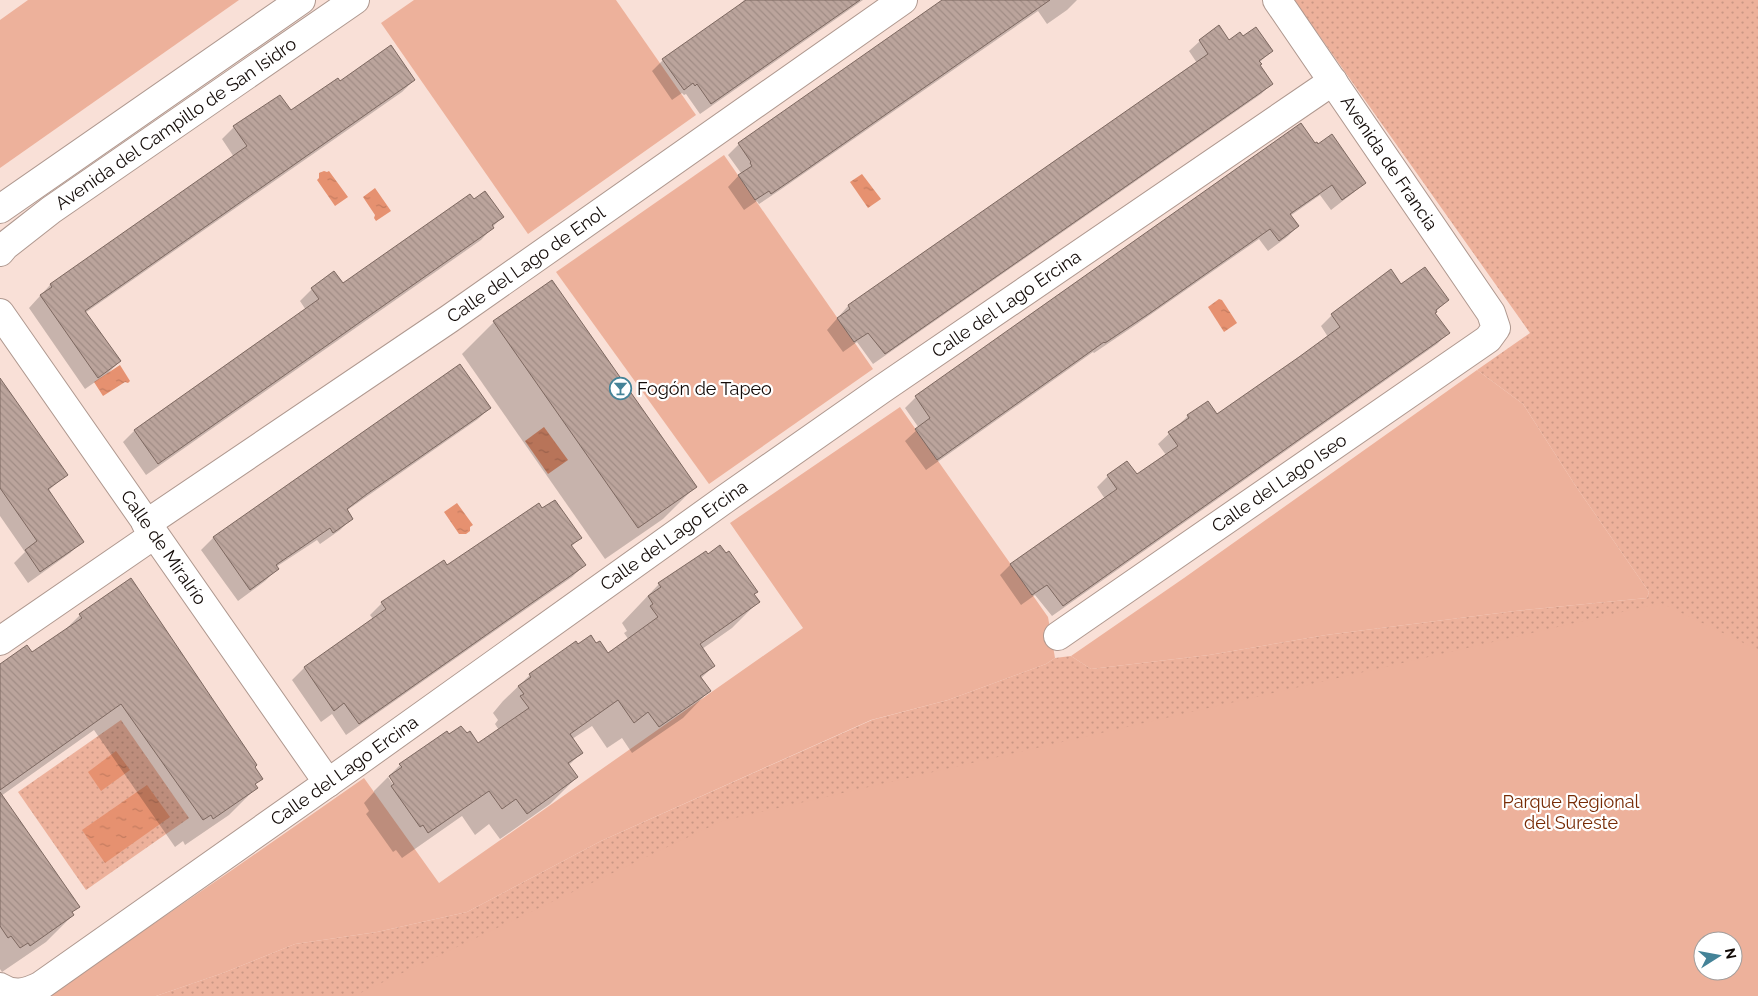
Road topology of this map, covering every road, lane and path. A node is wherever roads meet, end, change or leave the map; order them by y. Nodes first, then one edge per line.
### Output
1 (301, 0) edge
2 (355, 0) edge
3 (903, 0) edge
4 (1277, 0) edge
5 (1333, 81) junction
6 (0, 209) edge
7 (0, 252) edge
8 (0, 313) edge
9 (1496, 328) joint
10 (150, 530) junction
11 (1058, 636) dead end
12 (0, 641) edge
13 (328, 783) junction
14 (9, 991) edge

1 - 6 street, Avenida del Campillo de San Isidro
2 - 7 street, Avenida del Campillo de San Isidro
3 - 10 street, Calle del Lago de Enol
4 - 5 street, Avenida de Francia
5 - 9 street, Avenida de Francia
5 - 13 street, Calle del Lago Ercina
8 - 10 street, Calle de Miralrío
9 - 11 street, Calle del Lago Iseo
10 - 12 street, Calle del Lago de Enol
10 - 13 street, Calle de Miralrío
13 - 14 street, Calle del Lago Ercina

